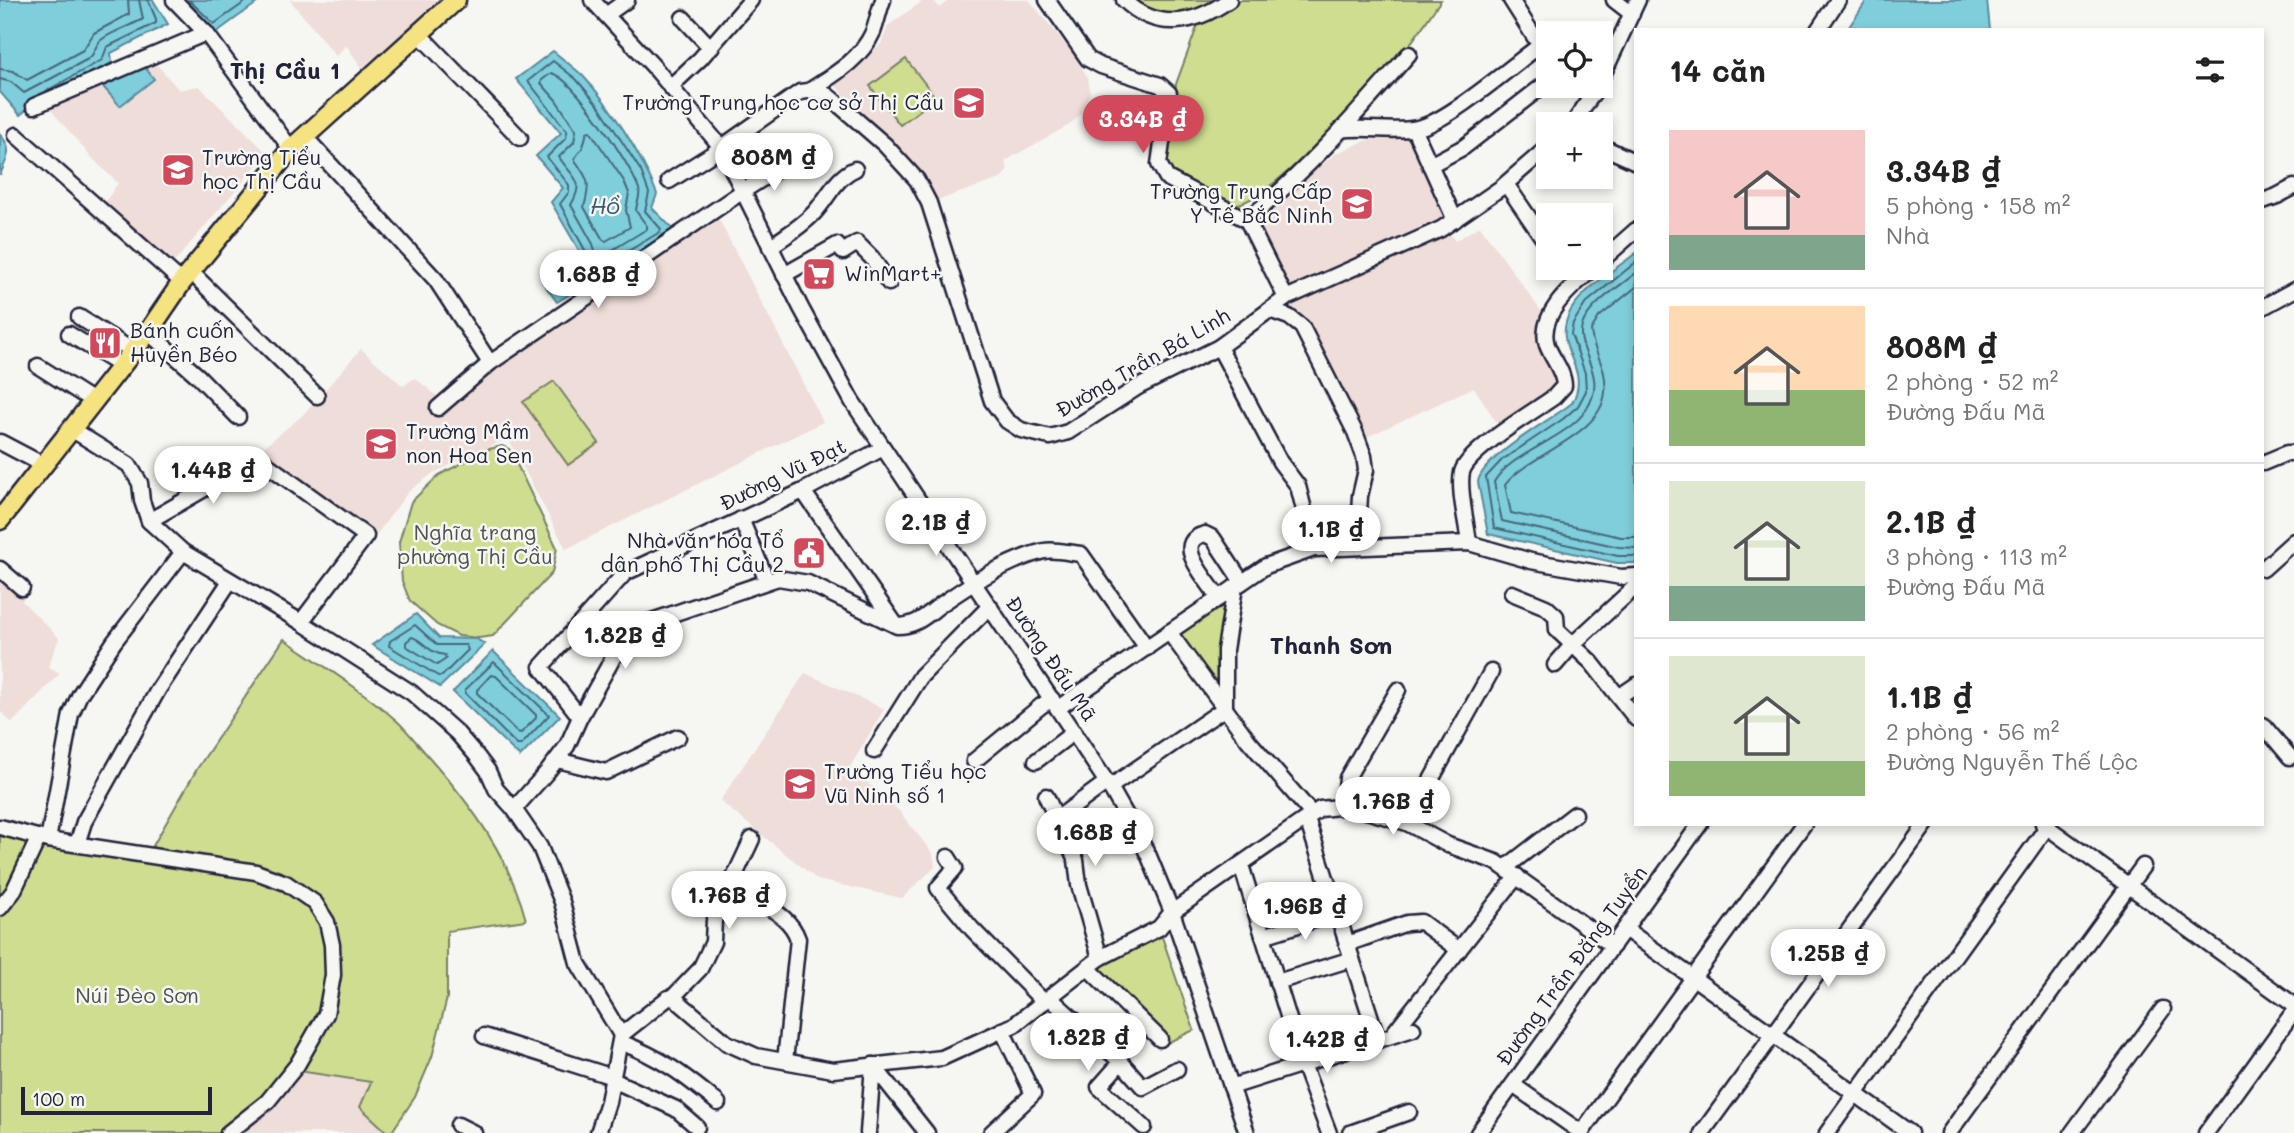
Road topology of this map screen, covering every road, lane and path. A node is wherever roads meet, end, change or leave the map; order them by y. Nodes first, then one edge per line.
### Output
1 (174, 0) edge
2 (456, 0) edge
3 (592, 0) edge
4 (627, 0) edge
5 (751, 0) edge
6 (868, 0) edge
7 (1047, 0) edge
8 (1124, 0) edge
9 (1229, 0) edge
10 (1511, 0) edge
11 (1614, 0) edge
12 (1838, 0) edge
13 (881, 6) edge
14 (1635, 7) edge
15 (606, 15) junction
16 (683, 18) dead end
17 (1819, 28) edge
18 (206, 33) junction
19 (419, 34) junction
20 (1536, 41) edge
21 (711, 48) junction
22 (1536, 48) edge
23 (1409, 54) dead end
24 (1613, 54) edge
25 (670, 88) junction
26 (812, 89) junction
27 (1536, 91) edge
28 (34, 106) dead end
29 (1414, 129) junction
30 (1341, 130) junction
31 (16, 135) dead end
32 (520, 138) dead end
33 (298, 143) junction
34 (721, 147) junction
35 (1613, 151) edge
36 (1536, 157) edge
37 (1634, 161) edge
38 (786, 164) dead end
39 (1430, 165) junction
40 (855, 169) dead end
41 (668, 181) dead end
42 (1506, 184) junction
43 (2294, 187) edge
44 (743, 191) junction
45 (2264, 201) edge
46 (1247, 220) junction
47 (1455, 220) junction
48 (1536, 228) edge
49 (1634, 232) edge
50 (770, 247) junction
51 (1613, 250) edge
52 (784, 275) junction
53 (186, 277) junction
54 (1581, 280) edge
55 (889, 283) dead end
56 (2289, 293) edge
57 (2264, 296) edge
58 (1286, 298) junction
59 (2264, 306) edge
60 (1269, 310) junction
61 (79, 317) dead end
62 (148, 332) junction
63 (69, 334) dead end
64 (1219, 347) junction
65 (133, 351) junction
66 (490, 363) junction
67 (38, 366) dead end
68 (121, 366) junction
69 (317, 396) dead end
70 (93, 401) junction
71 (438, 408) dead end
72 (238, 417) dead end
73 (71, 429) junction
74 (0, 442) edge
75 (883, 448) junction
76 (2294, 453) edge
77 (2264, 463) edge
78 (42, 464) junction
79 (803, 491) junction
80 (741, 519) junction
81 (0, 520) edge
82 (149, 521) junction
83 (2294, 541) edge
84 (1469, 543) junction
85 (1363, 545) junction
86 (1314, 549) junction
87 (183, 552) junction
88 (2264, 568) edge
89 (0, 569) edge
90 (1634, 576) edge
91 (230, 581) junction
92 (767, 581) junction
93 (974, 583) junction
94 (1238, 584) junction
95 (22, 588) dead end
96 (1634, 588) edge
97 (1512, 593) dead end
98 (1219, 598) junction
99 (990, 606) junction
100 (301, 622) junction
101 (897, 626) junction
102 (1169, 632) junction
103 (1573, 644) junction
104 (1147, 648) junction
105 (1555, 664) dead end
106 (1491, 672) dead end
107 (1634, 686) edge
108 (1398, 690) dead end
109 (1620, 696) junction
110 (1055, 703) junction
111 (1225, 708) junction
112 (580, 716) junction
113 (1634, 716) edge
114 (1074, 732) junction
115 (2266, 735) edge
116 (678, 737) dead end
117 (874, 751) dead end
118 (2290, 757) dead end
119 (557, 760) junction
120 (974, 761) dead end
121 (1036, 761) dead end
122 (1109, 784) junction
123 (1046, 796) dead end
124 (1344, 806) junction
125 (514, 809) junction
126 (1575, 814) dead end
127 (1309, 816) junction
128 (1058, 818) junction
129 (1406, 822) junction
130 (1699, 826) edge
131 (1803, 826) edge
132 (1925, 826) edge
133 (2045, 826) edge
134 (0, 827) edge
135 (43, 838) junction
136 (752, 839) dead end
137 (77, 844) junction
138 (947, 857) dead end
139 (1241, 866) junction
140 (2143, 866) dead end
141 (1511, 872) junction
142 (2130, 885) junction
143 (754, 898) dead end
144 (0, 908) edge
145 (1172, 912) junction
146 (1337, 913) junction
147 (1625, 929) junction
148 (1263, 936) junction
149 (1347, 943) junction
150 (1613, 946) junction
151 (1459, 950) junction
152 (1100, 958) junction
153 (1352, 959) junction
154 (1088, 968) junction
155 (1693, 978) junction
156 (1278, 982) junction
157 (673, 997) junction
158 (1047, 1000) junction
159 (2294, 1005) edge
160 (2163, 1009) dead end
161 (2294, 1011) edge
162 (1413, 1029) dead end
163 (1002, 1030) junction
164 (1774, 1034) junction
165 (484, 1036) dead end
166 (1385, 1037) junction
167 (621, 1039) junction
168 (1160, 1039) dead end
169 (785, 1061) junction
170 (1121, 1062) junction
171 (1303, 1064) junction
172 (873, 1065) junction
173 (1177, 1069) dead end
174 (613, 1079) junction
175 (1513, 1085) junction
176 (1231, 1087) junction
177 (1856, 1093) junction
178 (719, 1102) dead end
179 (1409, 1112) dead end
180 (458, 1125) dead end
181 (697, 1127) dead end
182 (1144, 1127) dead end
183 (228, 1133) edge
184 (474, 1133) edge
185 (598, 1133) edge
186 (868, 1133) edge
187 (927, 1133) edge
188 (991, 1133) edge
189 (1247, 1133) edge
190 (1329, 1133) edge
191 (1350, 1133) edge
192 (1478, 1133) edge
193 (1582, 1133) edge
194 (1702, 1133) edge
195 (1827, 1133) edge
196 (1910, 1133) edge
197 (1949, 1133) edge
198 (2072, 1133) edge
199 (2206, 1133) edge

1 - 18 street
2 - 19 main road
3 - 15 street, Đường Đấu Mã
4 - 15 street
5 - 21 street
6 - 13 street
7 - 46 street
8 - 9 street
10 - 20 street
11 - 14 street
12 - 17 street
13 - 26 street
14 - 24 street
15 - 25 street, Đường Đấu Mã
16 - 21 street
18 - 28 street
18 - 33 street
19 - 32 street
19 - 33 main road
21 - 25 street
22 - 29 street
23 - 30 street
25 - 34 street, Đường Đấu Mã
26 - 34 street
26 - 64 street, Đường Trần Bá Linh
27 - 39 street
29 - 30 street
29 - 39 street
30 - 46 street
31 - 53 street
33 - 53 main road
33 - 66 street
34 - 41 street
34 - 44 street, Đường Đấu Mã
35 - 37 street
36 - 42 street, Đường Trần Bá Linh
38 - 44 street
39 - 47 street
40 - 50 street
42 - 47 street, Đường Trần Bá Linh
42 - 48 street
43 - 45 street
44 - 50 street, Đường Đấu Mã
44 - 66 street
46 - 58 street
47 - 58 street, Đường Trần Bá Linh
49 - 51 street
50 - 52 street, Đường Đấu Mã
52 - 55 street
52 - 75 street, Đường Đấu Mã
53 - 62 main road
53 - 69 street
54 - 84 street
56 - 57 street
56 - 59 street
58 - 60 street, Đường Trần Bá Linh
60 - 64 street, Đường Trần Bá Linh
60 - 85 street
61 - 65 street
62 - 65 main road
62 - 72 street
63 - 68 street
64 - 86 street
65 - 68 main road
66 - 71 street
67 - 70 street
68 - 70 main road
70 - 73 main road
73 - 78 main road
73 - 82 street
74 - 78 street
75 - 79 street, Đường Vũ Đạt
75 - 93 street, Đường Đấu Mã
76 - 77 street
78 - 81 main road
79 - 80 street, Đường Vũ Đạt
79 - 101 street
80 - 92 street
80 - 112 street, Đường Vũ Đạt
82 - 87 street
82 - 100 street
83 - 88 street
84 - 85 street
84 - 90 street
85 - 86 street
86 - 94 street
87 - 91 street
87 - 135 street
89 - 95 street
91 - 100 street
91 - 137 street
92 - 101 street
92 - 112 street
93 - 99 street, Đường Đấu Mã
93 - 101 street
93 - 104 street
94 - 98 street
94 - 98 street
94 - 111 street
96 - 103 street
97 - 103 street
98 - 102 street
99 - 110 street, Đường Đấu Mã
99 - 117 street
100 - 125 street
102 - 104 street
102 - 111 street
103 - 105 street
103 - 109 street
104 - 110 street
106 - 129 street
107 - 109 street
108 - 124 street
109 - 113 street
110 - 114 street, Đường Đấu Mã
110 - 120 street
111 - 122 street
111 - 127 street
112 - 119 street
114 - 121 street
114 - 122 street, Đường Đấu Mã
115 - 118 street
116 - 119 street
119 - 125 street
122 - 128 street
122 - 145 street, Đường Đấu Mã
123 - 128 street
124 - 127 street
124 - 129 street
125 - 167 street
126 - 141 street
127 - 139 street
127 - 146 street
128 - 152 street
129 - 141 street
130 - 147 street, Đường Trần Đăng Tuyển
131 - 155 street
132 - 164 street
133 - 142 street
133 - 177 street
134 - 135 street
135 - 137 street
135 - 144 street
136 - 157 street
137 - 183 street
138 - 158 street
139 - 145 street
139 - 148 street
140 - 142 street
141 - 150 street
141 - 151 street
142 - 159 street
142 - 197 street
143 - 169 street
145 - 152 street
145 - 176 street, Đường Đấu Mã
146 - 148 street
146 - 149 street
147 - 150 street, Đường Trần Đăng Tuyển
147 - 155 street
148 - 156 street
149 - 151 street
149 - 153 street
150 - 175 street, Đường Trần Đăng Tuyển
151 - 166 street
152 - 154 street
153 - 156 street
153 - 166 street
154 - 158 street
154 - 168 street
155 - 164 street
155 - 193 street
156 - 171 street
157 - 167 street
157 - 169 street
158 - 163 street
158 - 170 street
160 - 198 street
161 - 199 street
162 - 166 street
163 - 172 street
163 - 188 street
164 - 177 street
164 - 194 street
165 - 174 street
166 - 171 street
167 - 174 street
167 - 178 street
169 - 172 street
170 - 173 street
170 - 182 street
171 - 176 street
171 - 190 street
172 - 186 street
172 - 187 street
174 - 181 street
174 - 185 street
175 - 192 street, Đường Trần Đăng Tuyển
175 - 193 street
176 - 189 street, Đường Đấu Mã
177 - 195 street
177 - 196 street
179 - 191 street
180 - 184 street

